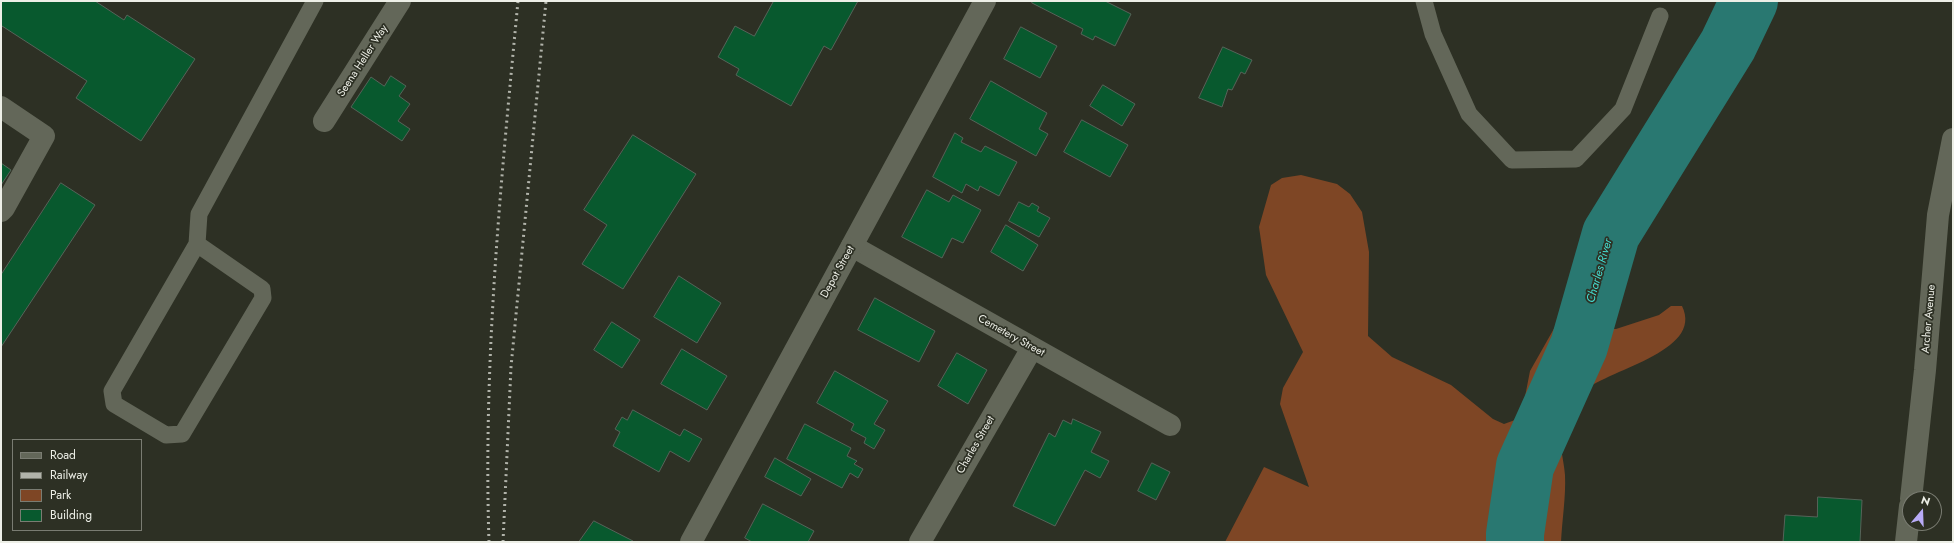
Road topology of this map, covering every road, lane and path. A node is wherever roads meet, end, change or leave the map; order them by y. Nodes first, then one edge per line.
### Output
1 (315, 1) edge
2 (400, 1) edge
3 (985, 1) edge
4 (1424, 1) edge
5 (1660, 16) dead end
6 (1, 107) edge
7 (324, 121) dead end
8 (1953, 139) edge
9 (1, 211) edge
10 (197, 244) junction
11 (852, 246) junction
12 (1032, 348) junction
13 (1170, 425) dead end
14 (1912, 491) edge
15 (1907, 531) edge
16 (691, 542) edge
17 (920, 542) edge
18 (1906, 542) edge

1 - 10 lane
2 - 7 street, Seena Heller Way
3 - 11 street, Depot Street
4 - 5 lane
6 - 9 street
8 - 14 street, Archer Avenue
10 - 10 lane
11 - 12 street, Cemetery Street
11 - 16 street, Depot Street
12 - 13 street, Cemetery Street
12 - 17 street, Charles Street
15 - 18 street

